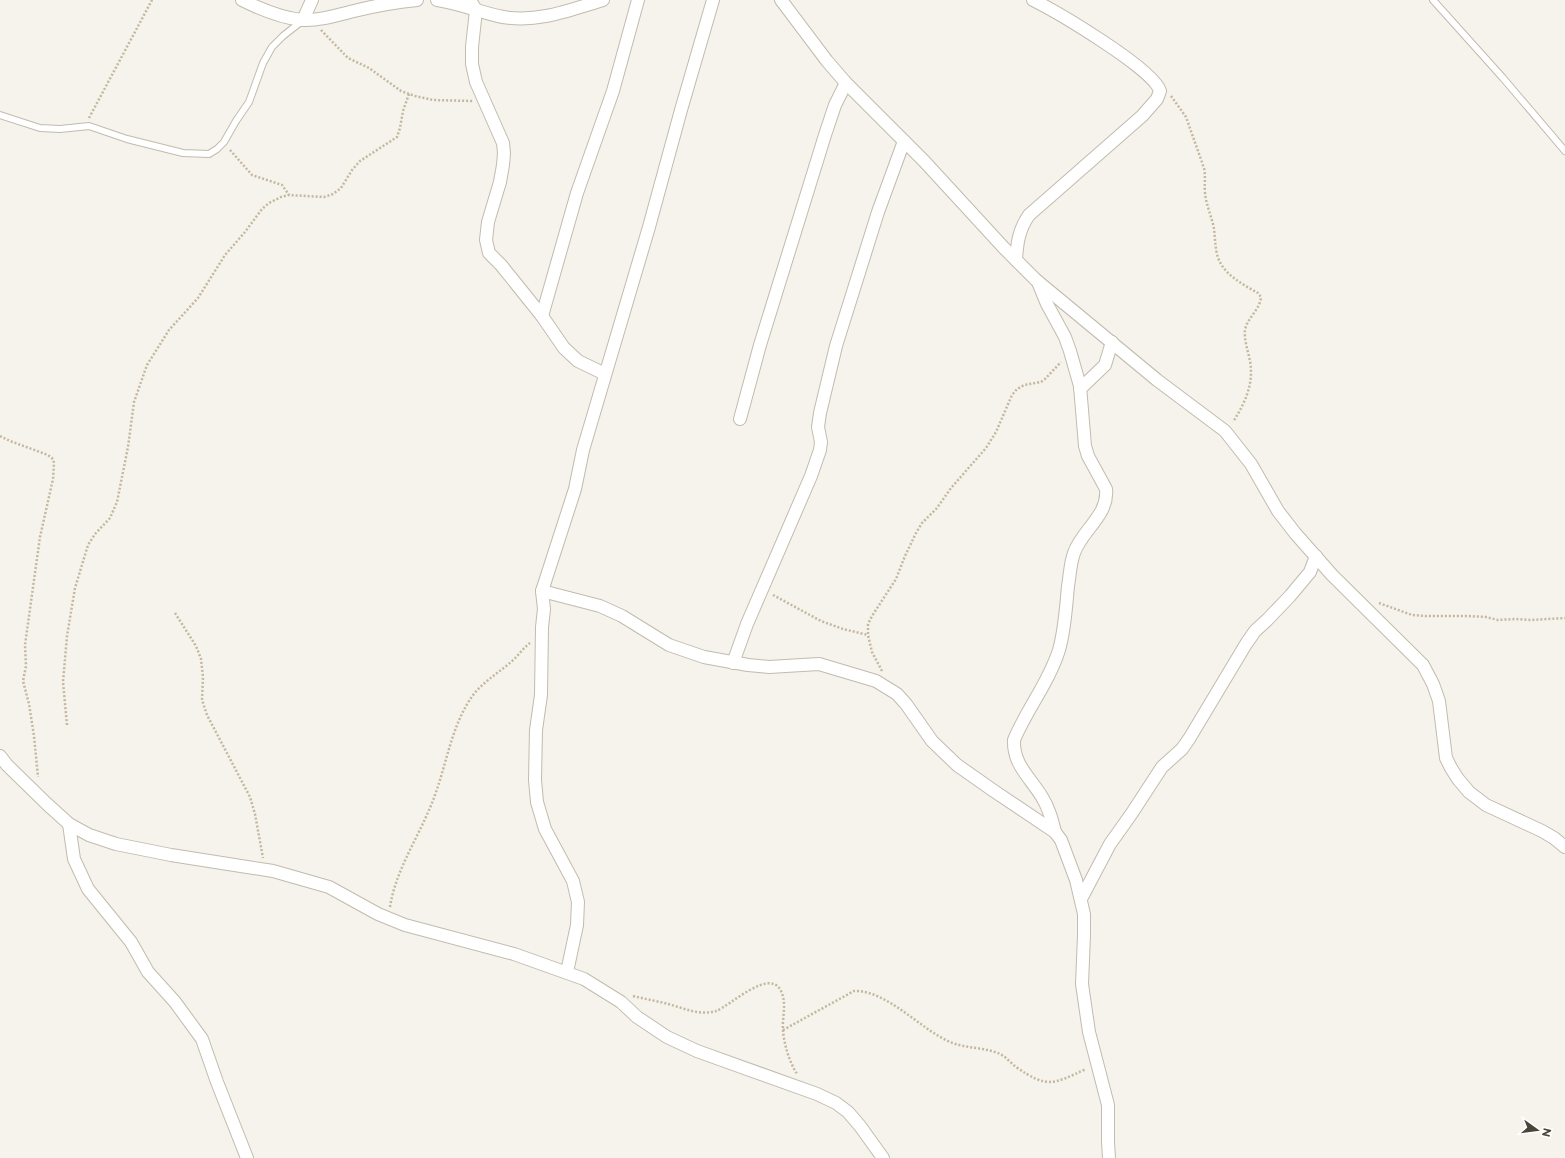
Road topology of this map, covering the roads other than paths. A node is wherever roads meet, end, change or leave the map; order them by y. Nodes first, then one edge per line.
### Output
1 (242, 0) edge
2 (312, 0) edge
3 (417, 0) edge
4 (437, 0) edge
5 (603, 0) edge
6 (638, 0) edge
7 (713, 0) edge
8 (781, 0) edge
9 (1033, 0) edge
10 (1433, 0) edge
11 (473, 5) edge
12 (307, 20) junction
13 (846, 82) junction
14 (0, 115) edge
15 (904, 140) junction
16 (1565, 151) edge
17 (1016, 260) junction
18 (1036, 280) junction
19 (542, 316) junction
20 (1112, 342) junction
21 (605, 374) junction
22 (1080, 388) junction
23 (740, 419) dead end
24 (1316, 556) junction
25 (542, 591) junction
26 (733, 663) junction
27 (0, 756) edge
28 (70, 824) junction
29 (1055, 832) junction
30 (1565, 847) edge
31 (1081, 899) junction
32 (567, 972) junction
33 (247, 1158) edge
34 (883, 1158) edge
35 (1109, 1158) edge

1 - 12 street
2 - 12 street
3 - 12 street
4 - 11 street
5 - 11 street
6 - 19 street
7 - 21 street
8 - 13 street
9 - 17 street
10 - 16 lane
11 - 19 street
12 - 14 lane
13 - 15 street
13 - 23 street
15 - 17 street
15 - 26 street
17 - 18 street
18 - 20 street
18 - 22 street
19 - 21 street
20 - 22 street
20 - 24 street
21 - 25 street
22 - 29 street
24 - 30 street
24 - 31 street
25 - 26 street
25 - 32 street
26 - 29 street
27 - 28 street
28 - 32 street
28 - 33 street
29 - 31 street
31 - 35 street
32 - 34 street

